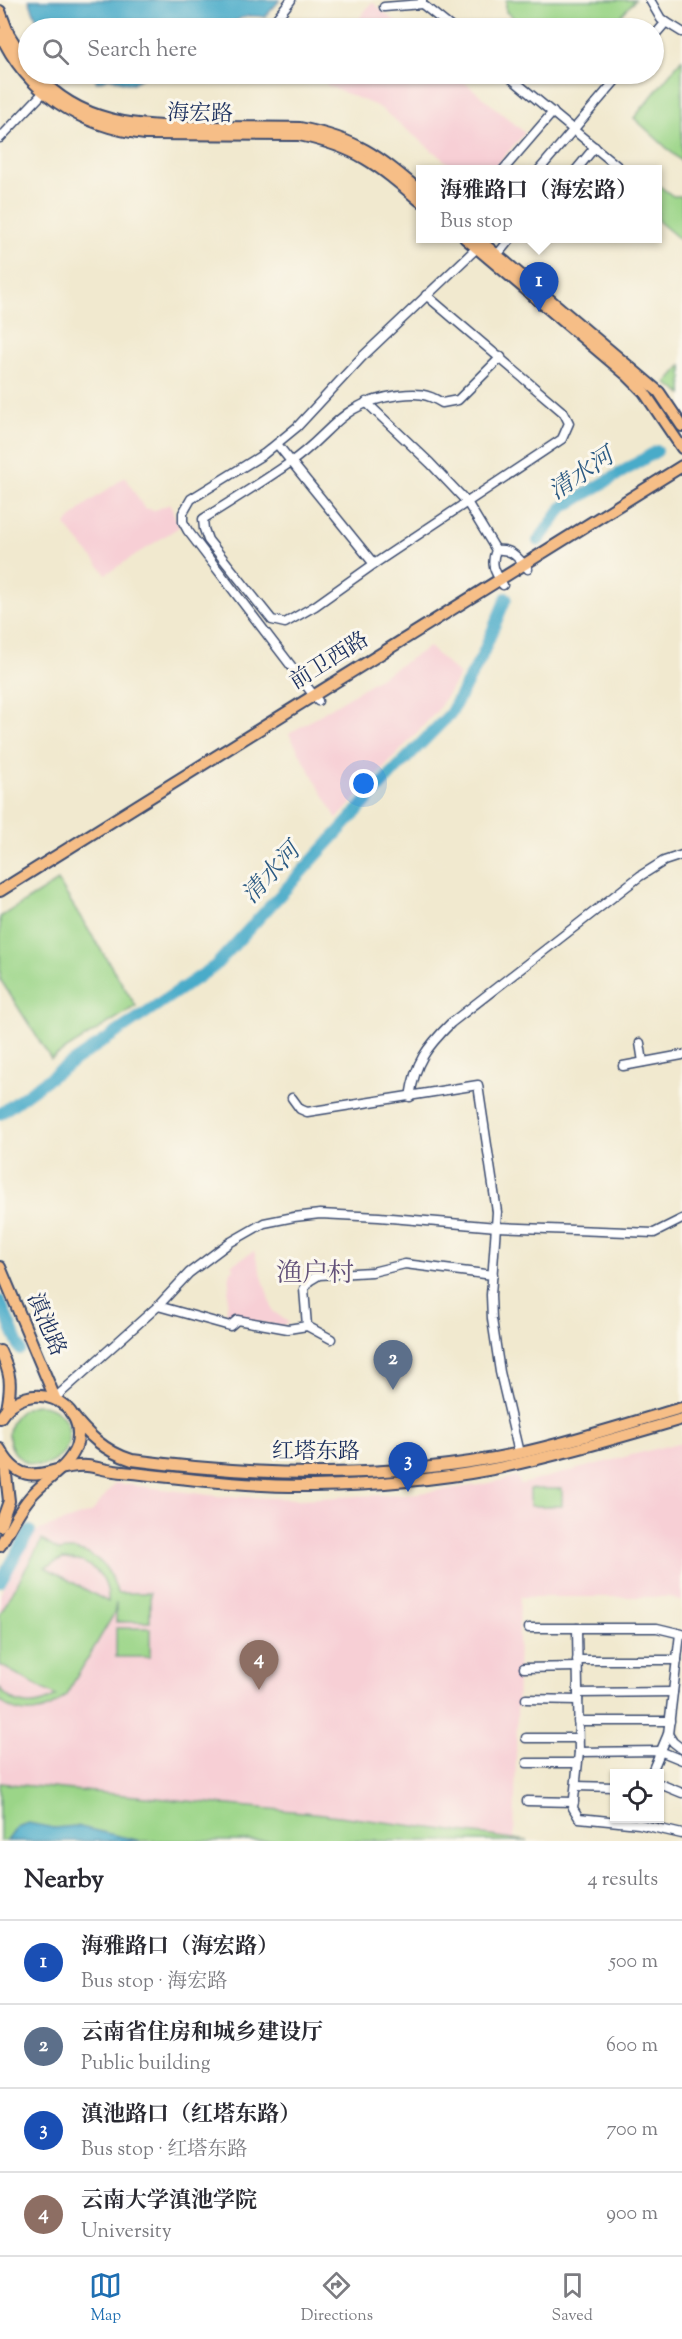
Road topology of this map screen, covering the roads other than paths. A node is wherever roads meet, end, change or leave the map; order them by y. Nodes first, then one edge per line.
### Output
1 (291, 0) edge
2 (650, 0) edge
3 (422, 2) edge
4 (384, 7) dead end
5 (0, 11) edge
6 (278, 18) edge
7 (440, 18) edge
8 (663, 18) edge
9 (664, 19) edge
10 (666, 22) junction
11 (664, 24) edge
12 (682, 32) edge
13 (0, 33) edge
14 (18, 49) edge
15 (18, 63) edge
16 (39, 84) edge
17 (42, 84) edge
18 (518, 84) edge
19 (612, 84) edge
20 (46, 91) junction
21 (553, 112) junction
22 (573, 129) junction
23 (0, 138) edge
24 (595, 147) junction
25 (507, 165) edge
26 (543, 165) edge
27 (580, 165) edge
28 (616, 165) edge
29 (416, 188) edge
30 (416, 198) edge
31 (478, 243) edge
32 (507, 243) edge
33 (497, 255) junction
34 (426, 295) junction
35 (501, 357) junction
36 (366, 402) junction
37 (682, 426) edge
38 (277, 444) junction
39 (682, 448) edge
40 (291, 463) junction
41 (682, 466) edge
42 (682, 474) edge
43 (467, 502) junction
44 (496, 550) junction
45 (374, 564) junction
46 (526, 566) junction
47 (501, 582) junction
48 (316, 698) junction
49 (682, 855) edge
50 (56, 860) junction
51 (0, 891) edge
52 (0, 898) edge
53 (640, 1043) dead end
54 (682, 1055) edge
55 (643, 1062) junction
56 (623, 1066) dead end
57 (410, 1097) junction
58 (292, 1098) dead end
59 (682, 1219) edge
60 (497, 1227) junction
61 (0, 1267) edge
62 (493, 1275) junction
63 (158, 1306) junction
64 (307, 1326) junction
65 (331, 1339) dead end
66 (0, 1351) edge
67 (55, 1398) junction
68 (682, 1408) edge
69 (70, 1412) junction
70 (3, 1414) edge
71 (682, 1419) edge
72 (519, 1453) junction
73 (3, 1462) edge
74 (58, 1469) junction
75 (0, 1526) edge
76 (0, 1546) edge
77 (529, 1628) dead end
78 (577, 1628) junction
79 (681, 1634) edge
80 (677, 1660) junction
81 (577, 1663) junction
82 (524, 1668) dead end
83 (679, 1671) edge
84 (673, 1692) junction
85 (578, 1696) junction
86 (526, 1700) dead end
87 (672, 1705) junction
88 (682, 1710) edge
89 (578, 1721) junction
90 (670, 1721) junction
91 (668, 1734) junction
92 (526, 1738) dead end
93 (578, 1738) junction
94 (682, 1749) edge
95 (660, 1751) junction
96 (579, 1752) junction
97 (682, 1760) edge
98 (527, 1763) dead end
99 (578, 1763) junction
100 (653, 1769) edge
101 (576, 1786) junction
102 (664, 1786) edge
103 (610, 1787) edge
104 (682, 1793) edge
105 (527, 1801) dead end
106 (574, 1802) junction
107 (610, 1820) edge
108 (646, 1823) edge
109 (682, 1834) edge

1 - 6 street
2 - 8 street
3 - 4 street
3 - 7 street
5 - 14 main road
9 - 10 street
10 - 11 street
10 - 12 street
13 - 15 main road, 海宏路
16 - 20 main road, 海宏路
17 - 20 main road, 海宏路
18 - 21 street
19 - 22 street
20 - 23 street
20 - 29 main road, 海宏路
20 - 30 main road, 海宏路
21 - 22 street
21 - 25 street
22 - 24 street
22 - 26 street
24 - 27 street
24 - 28 street
31 - 33 main road
31 - 34 street
31 - 39 main road
32 - 33 street
33 - 37 main road
34 - 35 street
34 - 38 street
35 - 36 street
35 - 43 street
36 - 40 street
36 - 43 street
38 - 40 street
38 - 48 street
40 - 45 street
40 - 45 street
41 - 46 main road, 前卫西路
42 - 46 main road, 前卫西路
43 - 44 street
43 - 45 street
44 - 46 street
44 - 47 street
46 - 47 main road, 前卫西路
47 - 48 main road, 前卫西路
48 - 50 main road, 前卫西路
49 - 57 street
50 - 51 main road, 前卫西路
50 - 52 main road, 前卫西路
53 - 55 street
54 - 55 street
55 - 56 street
57 - 58 street
57 - 60 street
59 - 60 street
60 - 62 street
60 - 63 street
61 - 67 main road, 滇池路
62 - 64 street
62 - 72 street
63 - 64 street
63 - 67 street
64 - 65 street
66 - 70 main road
67 - 69 main road, 红塔东路
67 - 70 main road
68 - 72 main road, 红塔东路
69 - 72 main road, 红塔东路
69 - 74 main road
71 - 74 main road, 红塔东路
73 - 74 main road, 红塔东路
73 - 75 main road
74 - 76 main road
77 - 78 street
78 - 79 street
78 - 81 street
79 - 80 street
80 - 81 street
80 - 83 street
81 - 82 street
81 - 85 street
83 - 84 street
84 - 85 street
84 - 87 street
85 - 86 street
85 - 89 street
87 - 88 street
87 - 90 street
89 - 90 street
89 - 93 street
90 - 91 street
91 - 94 street
91 - 95 street
92 - 93 street
93 - 96 street
95 - 96 street
95 - 97 street
95 - 100 street
96 - 99 street
98 - 99 street
99 - 101 street
101 - 103 street
101 - 106 street
102 - 104 street
105 - 106 street
106 - 107 street
108 - 109 street

